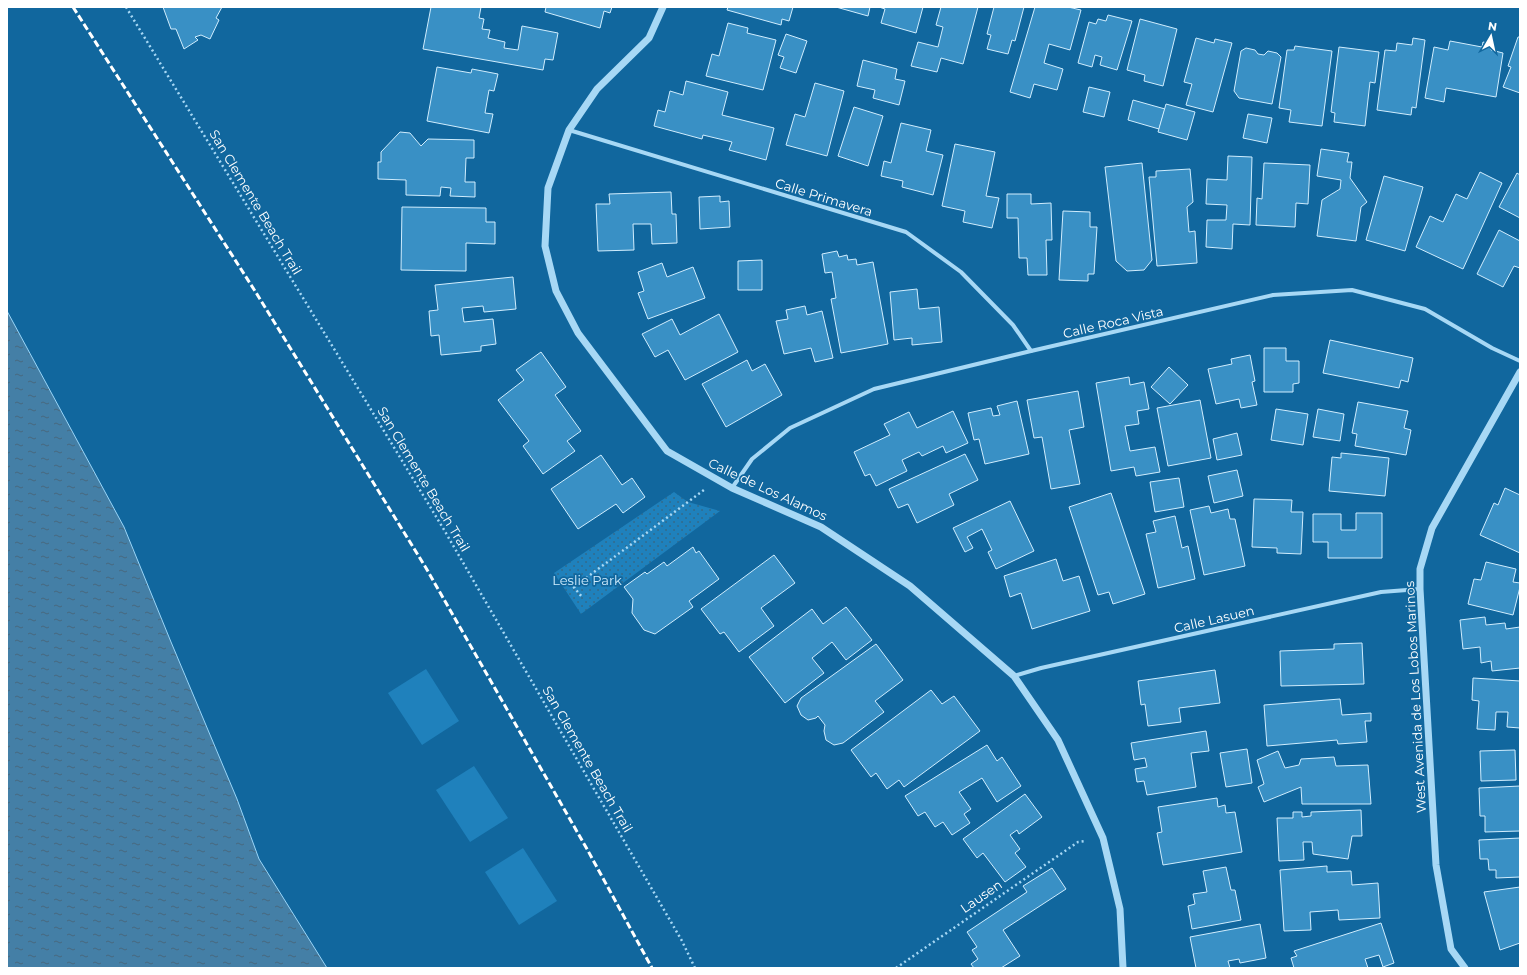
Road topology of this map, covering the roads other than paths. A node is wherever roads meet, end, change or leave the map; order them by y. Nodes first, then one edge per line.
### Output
1 (663, 7) edge
2 (569, 130) junction
3 (1031, 351) junction
4 (1520, 361) edge
5 (1520, 372) edge
6 (732, 488) junction
7 (1420, 589) junction
8 (1014, 676) junction
9 (1124, 968) edge
10 (1465, 968) edge

1 - 2 street, Calle de Los Alamos
2 - 3 street, Calle Primavera
2 - 6 street, Calle de Los Alamos
3 - 4 street, Calle Roca Vista
3 - 6 street, Calle Roca Vista
5 - 7 street, West Avenida de Los Lobos Marinos
6 - 8 street, Calle de Los Alamos
7 - 8 street, Calle Lasuen
7 - 10 street, West Avenida de Los Lobos Marinos
8 - 9 street, Calle de Los Alamos

